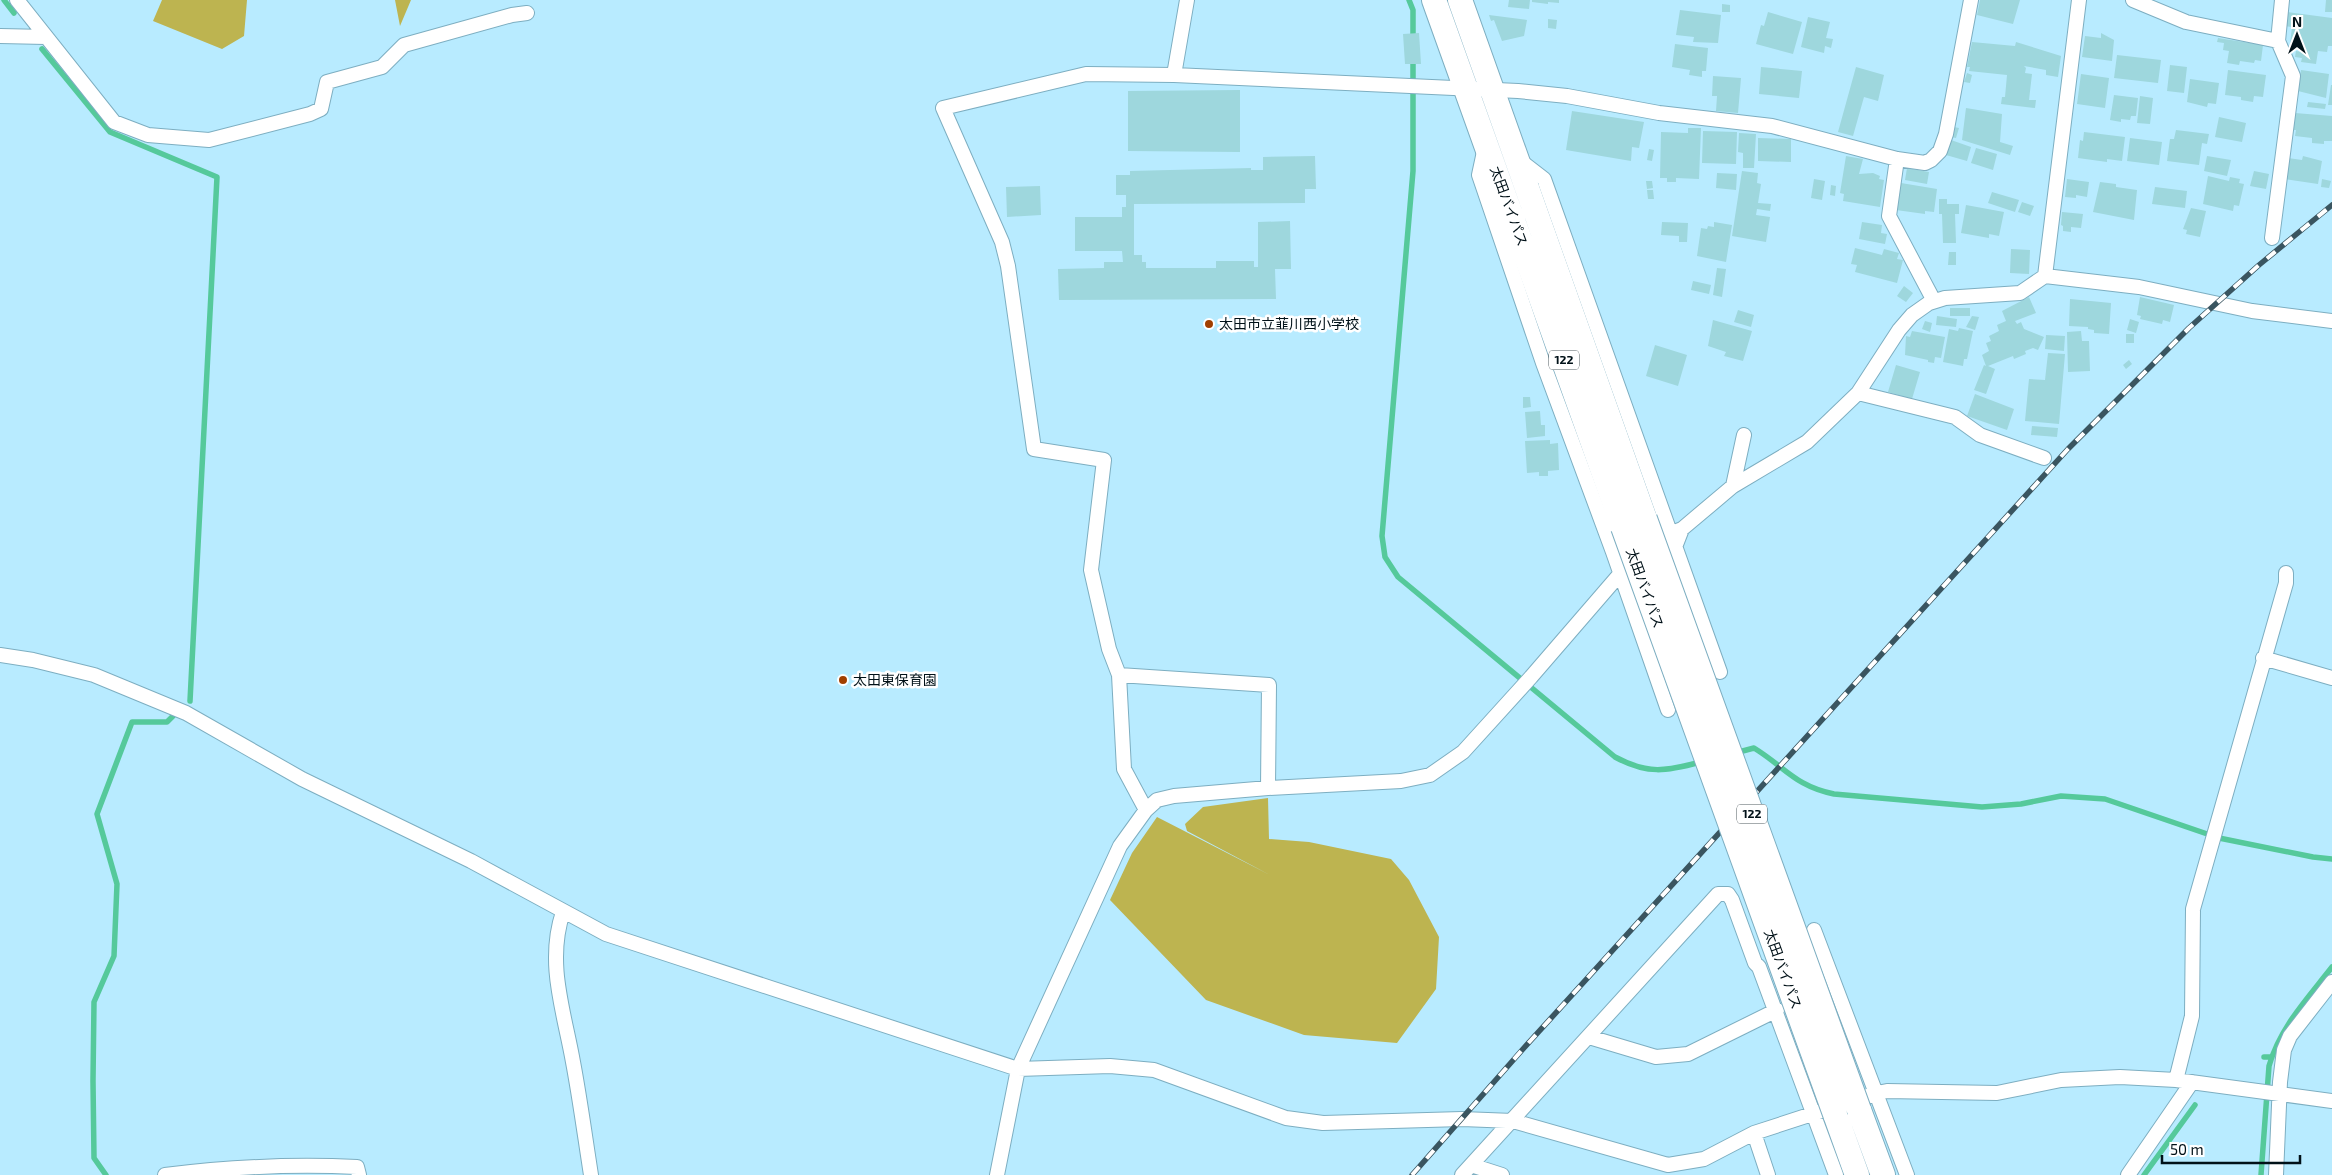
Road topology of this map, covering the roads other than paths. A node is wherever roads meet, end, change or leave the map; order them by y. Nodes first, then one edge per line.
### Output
1 (17, 0) edge
2 (1187, 0) edge
3 (1434, 0) edge
4 (1460, 0) edge
5 (1971, 0) edge
6 (2079, 0) edge
7 (2133, 0) edge
8 (2282, 0) edge
9 (527, 13) dead end
10 (0, 36) edge
11 (46, 37) junction
12 (2278, 41) junction
13 (1174, 74) junction
14 (1466, 89) junction
15 (1493, 90) junction
16 (1486, 144) junction
17 (1517, 159) junction
18 (1897, 159) junction
19 (2272, 238) dead end
20 (2045, 276) junction
21 (1934, 302) junction
22 (2332, 321) edge
23 (1858, 393) junction
24 (1744, 435) dead end
25 (2044, 458) dead end
26 (1732, 486) junction
27 (1634, 523) junction
28 (1676, 537) junction
29 (1620, 573) junction
30 (2286, 573) dead end
31 (0, 655) edge
32 (2264, 658) junction
33 (1720, 672) dead end
34 (1119, 675) junction
35 (2332, 678) edge
36 (1668, 710) dead end
37 (1268, 788) junction
38 (1146, 810) junction
39 (563, 912) junction
40 (1814, 930) dead end
41 (2332, 982) edge
42 (1777, 1010) junction
43 (1589, 1037) junction
44 (1018, 1069) junction
45 (2176, 1080) junction
46 (2192, 1082) junction
47 (1877, 1093) junction
48 (2281, 1094) junction
49 (2332, 1101) edge
50 (1824, 1114) junction
51 (1513, 1121) junction
52 (1754, 1133) junction
53 (1466, 1170) edge
54 (165, 1175) edge
55 (359, 1175) edge
56 (590, 1175) edge
57 (997, 1175) edge
58 (1502, 1175) edge
59 (1768, 1175) edge
60 (1836, 1175) edge
61 (1857, 1175) edge
62 (1883, 1175) edge
63 (1906, 1175) edge
64 (2128, 1175) edge
65 (2276, 1175) edge

1 - 11 street
2 - 13 street
3 - 14 highway, 太田バイパス / 122
4 - 15 highway, 太田バイパス / 122
5 - 18 street
6 - 20 street
7 - 12 street
8 - 12 street
9 - 11 street
10 - 11 street
12 - 19 street
13 - 14 street
13 - 34 street
14 - 15 street
14 - 16 highway, 太田バイパス / 122
15 - 17 highway, 太田バイパス / 122
15 - 18 street
16 - 27 highway, 太田バイパス / 122
16 - 29 street
17 - 27 highway, 太田バイパス / 122
17 - 28 street
18 - 21 street
20 - 21 street
20 - 22 street
21 - 23 street
23 - 25 street
23 - 26 street
24 - 26 street
26 - 28 street
27 - 50 highway, 太田バイパス / 122, bridge
27 - 62 highway, 太田バイパス / 122, bridge
28 - 29 street
28 - 33 street
29 - 36 street
29 - 37 street
30 - 32 street
31 - 39 street
32 - 35 street
32 - 45 street
34 - 37 street
34 - 38 street
37 - 38 street
38 - 44 street
39 - 44 street
39 - 56 street
40 - 47 street
41 - 48 street
42 - 43 street
42 - 43 street
42 - 50 street
43 - 51 street
44 - 51 street
44 - 57 street
45 - 46 street
45 - 47 street
46 - 48 street
46 - 64 street
47 - 50 street
47 - 63 street
48 - 49 street
48 - 65 street
50 - 52 street
50 - 60 street
50 - 61 highway, 太田バイパス / 122
51 - 52 street
51 - 53 street
52 - 59 street
53 - 58 street
54 - 55 street

